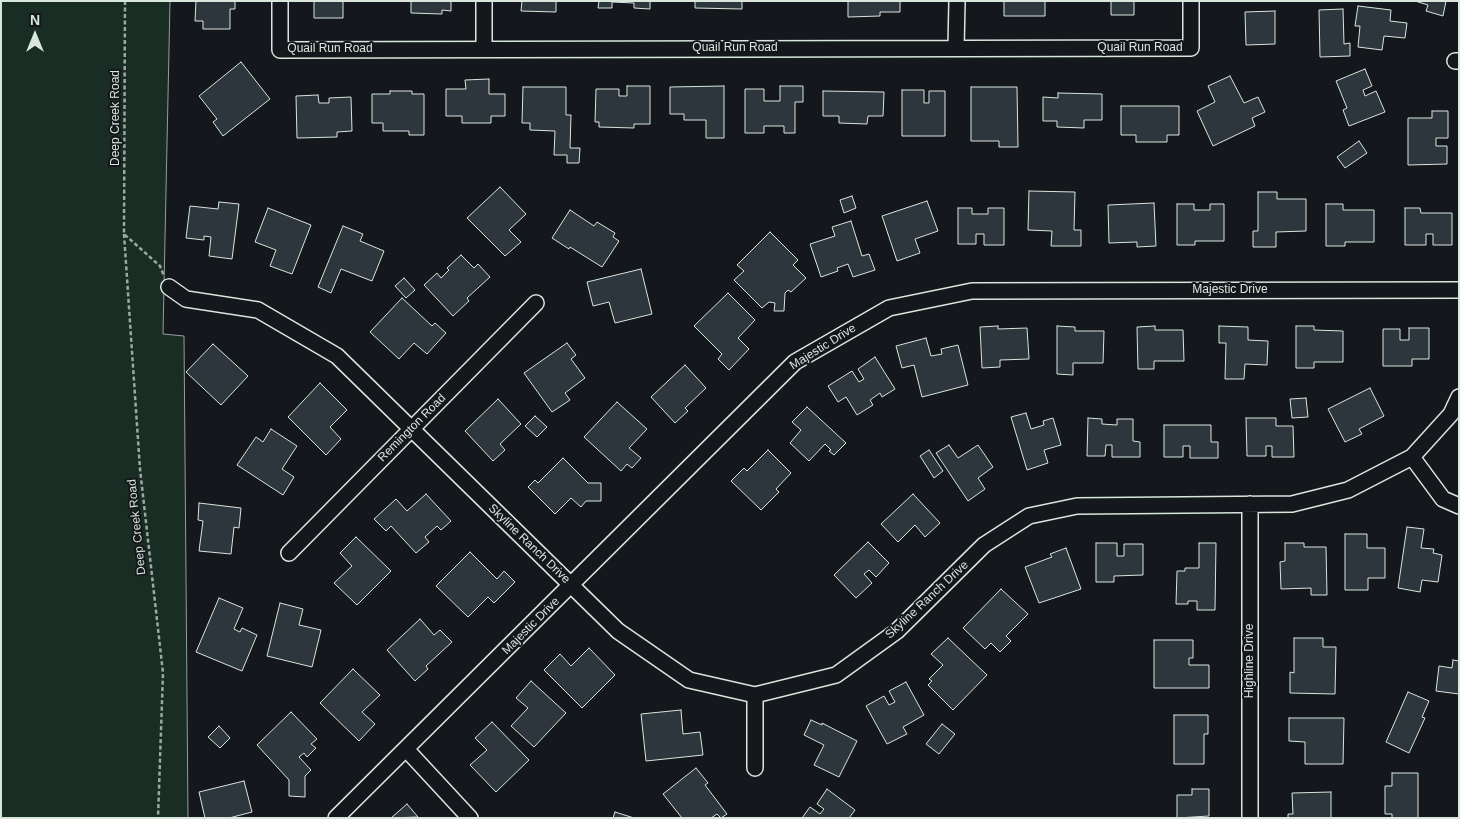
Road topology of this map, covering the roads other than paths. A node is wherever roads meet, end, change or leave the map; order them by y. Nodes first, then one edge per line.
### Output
1 (280, 1) edge
2 (484, 1) edge
3 (957, 1) edge
4 (1191, 1) edge
5 (484, 48) junction
6 (956, 48) junction
7 (169, 288) road end
8 (1459, 290) edge
9 (536, 304) dead end
10 (1459, 397) edge
11 (411, 428) junction
12 (1412, 457) junction
13 (1250, 504) junction
14 (1459, 506) edge
15 (289, 553) dead end
16 (571, 586) junction
17 (754, 695) junction
18 (406, 749) junction
19 (755, 768) dead end
20 (336, 818) edge
21 (470, 818) edge
22 (1250, 818) edge

1 - 5 street, Quail Run Road
2 - 5 street
3 - 6 street
4 - 6 street, Quail Run Road
5 - 6 street, Quail Run Road
7 - 11 street, Skyline Ranch Drive
8 - 16 street, Majestic Drive
9 - 11 street, Remington Road
10 - 12 street, Skyline Ranch Drive
11 - 15 street, Remington Road
11 - 16 street, Skyline Ranch Drive
12 - 13 street, Skyline Ranch Drive
12 - 14 street
13 - 17 street, Skyline Ranch Drive
13 - 22 street, Highline Drive
16 - 17 street, Skyline Ranch Drive
16 - 18 street, Majestic Drive
17 - 19 street
18 - 20 street, Majestic Drive
18 - 21 street

